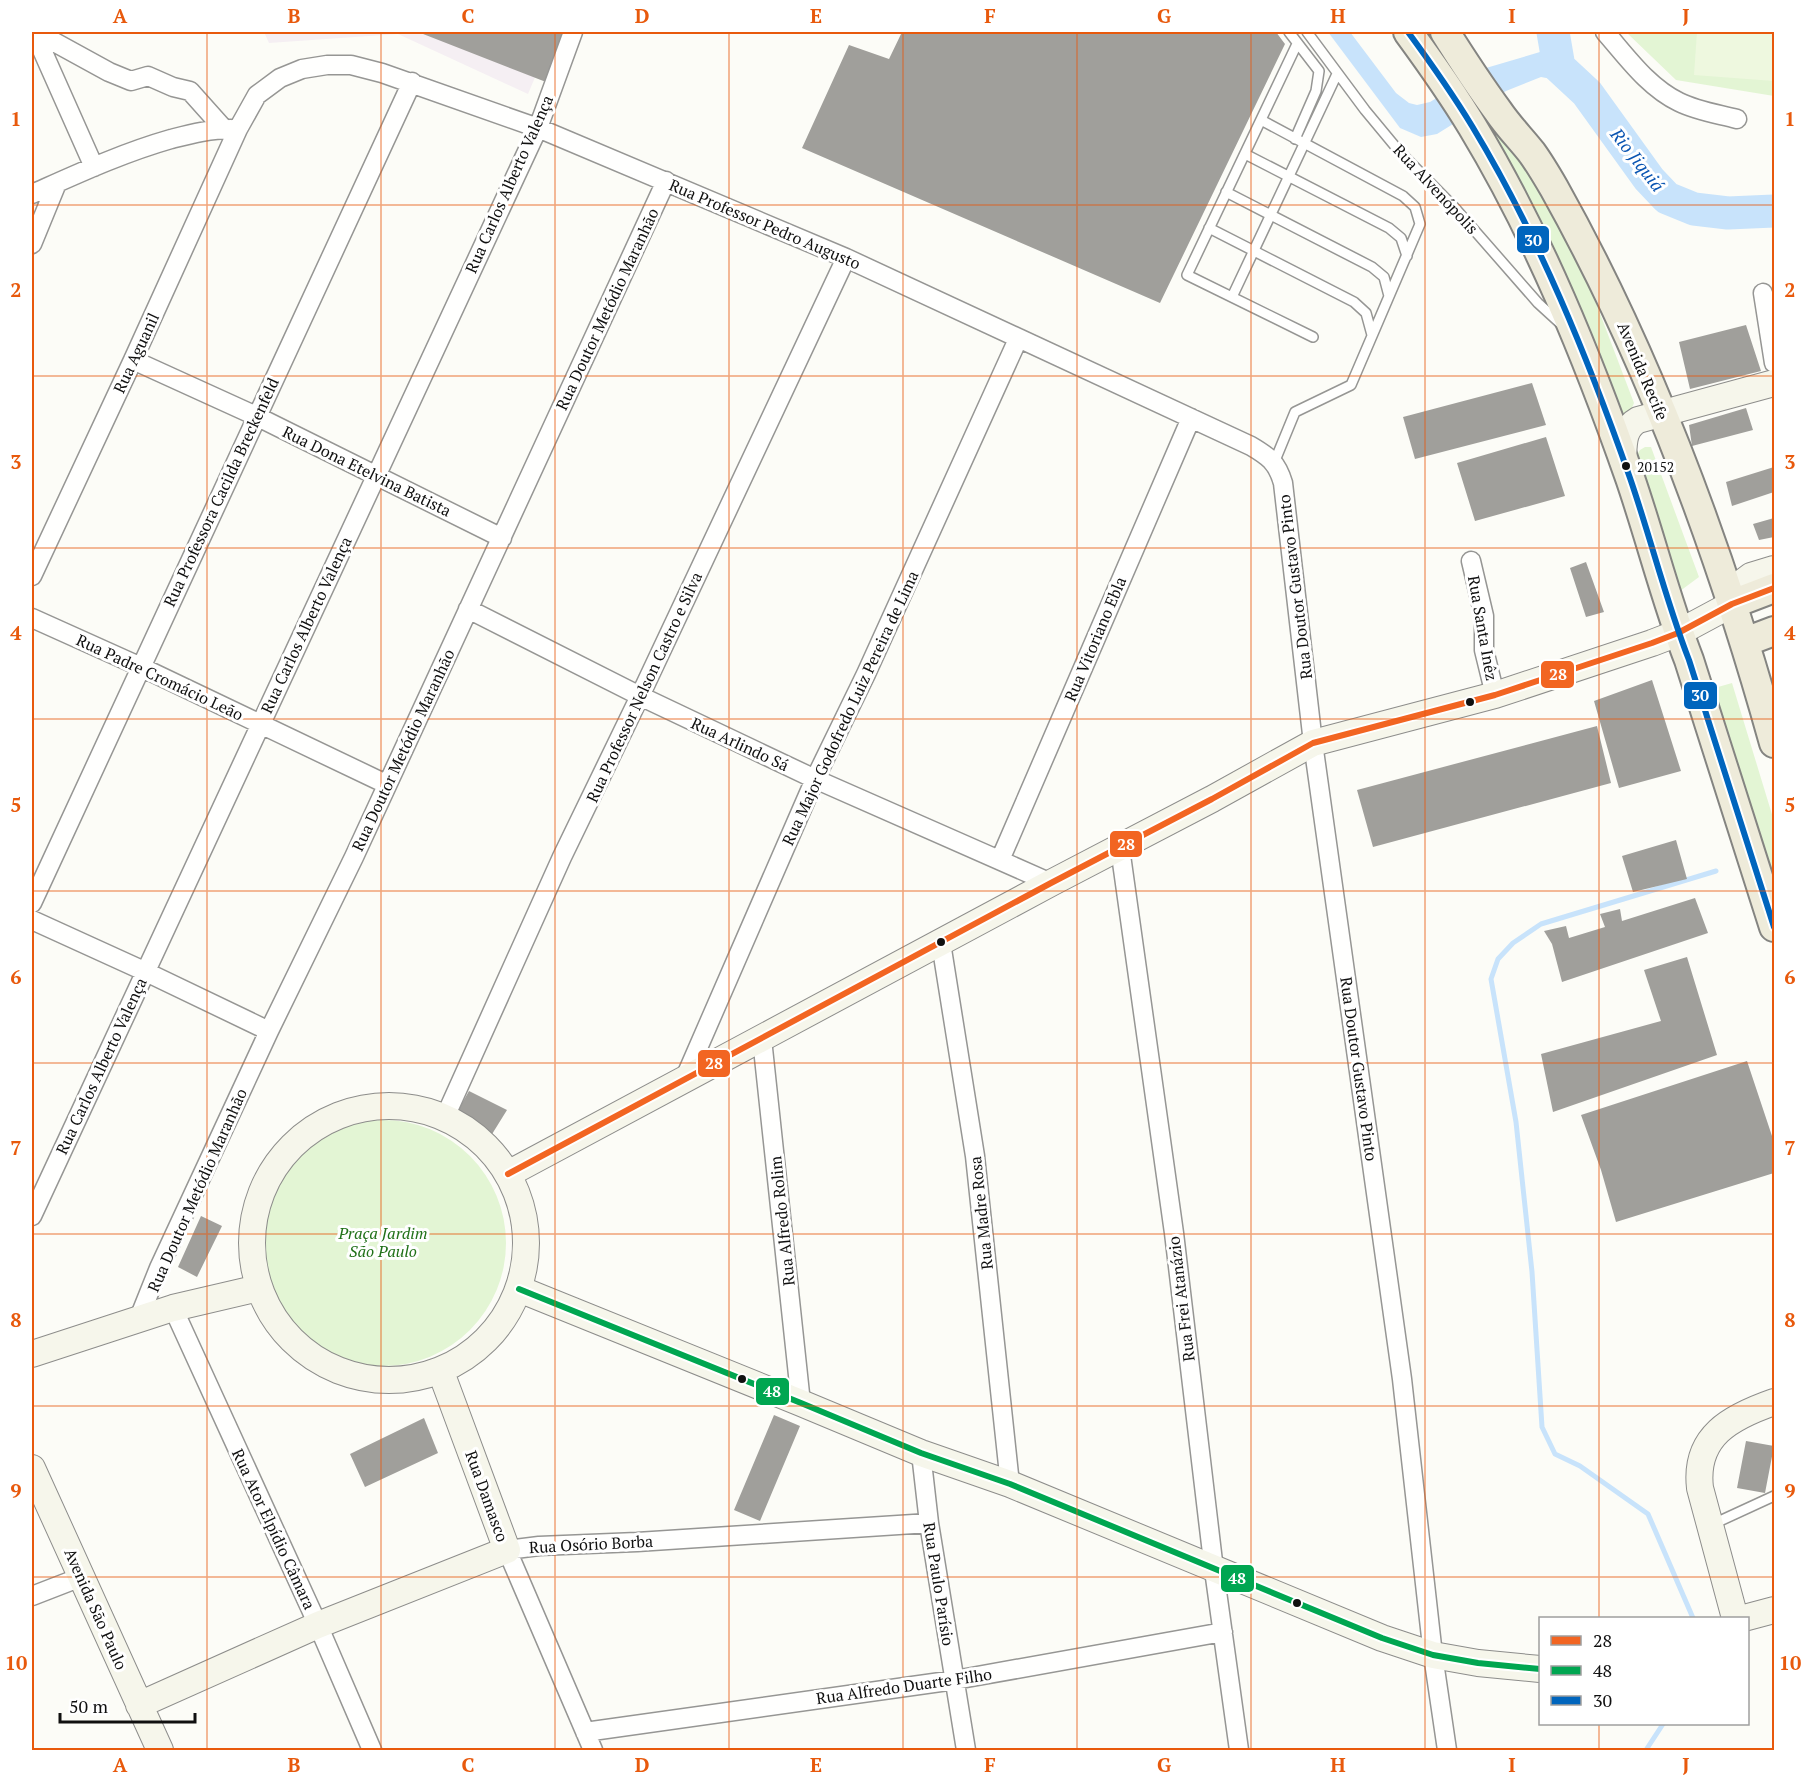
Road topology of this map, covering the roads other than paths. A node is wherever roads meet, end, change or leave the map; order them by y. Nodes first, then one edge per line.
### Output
1 (35, 32) edge
2 (573, 32) edge
3 (1288, 32) edge
4 (1307, 32) edge
5 (1408, 32) edge
6 (1445, 32) edge
7 (1609, 34) edge
8 (1298, 44) junction
9 (1455, 73) junction
10 (1337, 74) junction
11 (411, 82) junction
12 (1737, 119) dead end
13 (1261, 120) junction
14 (537, 128) junction
15 (231, 129) junction
16 (1299, 141) junction
17 (1245, 154) junction
18 (94, 167) junction
19 (1288, 176) junction
20 (666, 181) junction
21 (57, 183) junction
22 (1226, 192) junction
23 (32, 194) edge
24 (1270, 214) junction
25 (1209, 228) junction
26 (32, 244) edge
27 (1254, 250) junction
28 (1407, 256) junction
29 (846, 258) junction
30 (1763, 293) dead end
31 (1389, 296) junction
32 (1232, 297) junction
33 (1372, 336) junction
34 (1313, 337) dead end
35 (1576, 338) junction
36 (1018, 339) junction
37 (133, 360) junction
38 (1774, 363) edge
39 (1774, 382) edge
40 (1661, 413) junction
41 (256, 416) junction
42 (1191, 418) junction
43 (1623, 460) junction
44 (1274, 463) junction
45 (376, 477) junction
46 (1283, 483) joint
47 (502, 538) junction
48 (1471, 561) dead end
49 (1774, 569) edge
50 (32, 576) edge
51 (1774, 588) edge
52 (1731, 604) junction
53 (468, 609) junction
54 (32, 618) edge
55 (1774, 631) edge
56 (1678, 633) junction
57 (1744, 642) junction
58 (141, 667) junction
59 (1496, 695) junction
60 (640, 696) junction
61 (260, 723) junction
62 (1312, 743) junction
63 (1774, 743) edge
64 (815, 779) junction
65 (386, 784) junction
66 (1120, 848) junction
67 (1000, 860) junction
68 (1051, 883) junction
69 (32, 903) edge
70 (32, 920) edge
71 (1774, 927) edge
72 (941, 943) junction
73 (144, 971) junction
74 (270, 1031) junction
75 (762, 1039) junction
76 (684, 1080) junction
77 (445, 1117) junction
78 (508, 1174) junction
79 (32, 1216) edge
80 (259, 1288) junction
81 (519, 1289) junction
82 (173, 1308) junction
83 (139, 1318) junction
84 (32, 1354) edge
85 (441, 1372) junction
86 (1774, 1402) edge
87 (801, 1403) junction
88 (921, 1453) junction
89 (32, 1468) edge
90 (1010, 1484) junction
91 (1774, 1496) edge
92 (929, 1523) junction
93 (1710, 1526) junction
94 (507, 1550) junction
95 (1214, 1570) junction
96 (81, 1577) junction
97 (32, 1596) edge
98 (1774, 1610) edge
99 (1735, 1617) edge
100 (1748, 1617) edge
101 (318, 1625) junction
102 (1223, 1632) junction
103 (1433, 1655) junction
104 (1539, 1669) edge
105 (955, 1680) junction
106 (139, 1705) junction
107 (585, 1732) junction
108 (160, 1750) edge
109 (372, 1750) edge
110 (593, 1750) edge
111 (966, 1750) edge
112 (1239, 1750) edge
113 (1447, 1750) edge

1 - 15 street
1 - 18 street
2 - 14 street, Rua Carlos Alberto Valença
3 - 8 lane
4 - 10 lane, Rua Alvenópolis
5 - 9 main road, Avenida Recife
6 - 9 main road, Avenida Recife
7 - 12 street
8 - 13 lane
8 - 16 lane
9 - 35 main road, Avenida Recife
9 - 40 main road, Avenida Recife
10 - 16 lane
10 - 35 lane, Rua Alvenópolis
11 - 14 street, Rua Professor Pedro Augusto
11 - 15 street, Rua Professor Pedro Augusto
11 - 41 street, Rua Professora Cacilda Breckenfeld
13 - 16 lane
13 - 17 lane
14 - 20 street, Rua Professor Pedro Augusto
14 - 45 street, Rua Carlos Alberto Valença
15 - 18 street
15 - 37 street, Rua Aguanil
16 - 19 lane
16 - 28 lane
17 - 19 lane
17 - 22 lane
18 - 21 street
19 - 24 lane
19 - 28 lane
20 - 29 street, Rua Professor Pedro Augusto
20 - 47 street, Rua Doutor Metódio Maranhão
21 - 23 street
21 - 26 street
22 - 24 lane
22 - 25 lane
24 - 27 lane
24 - 31 lane
25 - 27 lane
25 - 32 lane
27 - 32 lane
27 - 33 lane
28 - 31 lane
29 - 36 street, Rua Professor Pedro Augusto
29 - 60 street, Rua Professor Nelson Castro e Silva
30 - 38 street
31 - 33 lane
32 - 34 lane
33 - 44 lane
35 - 43 main road, Avenida Recife
36 - 42 street, Rua Professor Pedro Augusto
36 - 64 street, Rua Major Godofredo Luiz Pereira de Lima
37 - 41 street, Rua Dona Etelvina Batista
37 - 50 street, Rua Aguanil
39 - 40 street
40 - 43 street
40 - 52 main road, Avenida Recife
41 - 45 street, Rua Dona Etelvina Batista
41 - 58 street, Rua Professora Cacilda Breckenfeld
42 - 44 street, Rua Professor Pedro Augusto
42 - 67 street, Rua Vitoriano Ebla
43 - 56 main road, Avenida Recife
44 - 46 street, Rua Professor Pedro Augusto
45 - 47 street, Rua Dona Etelvina Batista
45 - 61 street, Rua Carlos Alberto Valença
46 - 62 street, Rua Doutor Gustavo Pinto
47 - 53 street, Rua Doutor Metódio Maranhão
48 - 59 street, Rua Santa Inêz
49 - 52 street
51 - 52 main road
52 - 56 street
52 - 57 main road, Avenida Recife
53 - 60 street, Rua Arlindo Sá
53 - 65 street, Rua Doutor Metódio Maranhão
54 - 58 street, Rua Padre Cromácio Leão
55 - 57 main road
56 - 59 street
56 - 71 main road, Avenida Recife
57 - 63 main road, Avenida Recife
58 - 61 street, Rua Padre Cromácio Leão
58 - 69 street, Rua Professora Cacilda Breckenfeld
59 - 62 street
60 - 64 street, Rua Arlindo Sá
60 - 77 street, Rua Professor Nelson Castro e Silva
61 - 65 street, Rua Padre Cromácio Leão
61 - 73 street, Rua Carlos Alberto Valença
62 - 66 street
62 - 103 street, Rua Doutor Gustavo Pinto
64 - 67 street, Rua Arlindo Sá
64 - 76 street, Rua Major Godofredo Luiz Pereira de Lima
65 - 74 street, Rua Doutor Metódio Maranhão
66 - 68 street
66 - 95 street, Rua Frei Atanázio
67 - 68 street, Rua Arlindo Sá
68 - 72 street
70 - 73 street
72 - 75 street
72 - 90 street, Rua Madre Rosa
73 - 74 street
73 - 79 street, Rua Carlos Alberto Valença
74 - 83 street, Rua Doutor Metódio Maranhão
75 - 76 street
75 - 87 street, Rua Alfredo Rolim
76 - 78 street
77 - 78 street
77 - 80 street
78 - 81 street
80 - 82 street
80 - 85 street
81 - 85 street
81 - 87 street
82 - 83 street
82 - 101 street, Rua Ator Elpídio Câmara
83 - 84 street
85 - 94 street, Rua Damasco
86 - 93 street
87 - 88 street
88 - 90 street
88 - 92 street, Rua Paulo Parísio
89 - 96 street, Avenida São Paulo
90 - 95 street
91 - 93 lane
92 - 94 street, Rua Osório Borba
92 - 105 street, Rua Paulo Parísio
93 - 99 street
94 - 101 street, Rua Osório Borba
94 - 107 street, Rua Damasco
95 - 102 street, Rua Frei Atanázio
95 - 103 street
96 - 97 street
96 - 106 street, Avenida São Paulo
98 - 100 street
101 - 106 street, Rua Osório Borba
101 - 109 street, Rua Ator Elpídio Câmara
102 - 105 street, Rua Alfredo Duarte Filho
102 - 112 street, Rua Frei Atanázio
103 - 104 street
103 - 113 street, Rua Doutor Gustavo Pinto
105 - 107 street, Rua Alfredo Duarte Filho
105 - 111 street, Rua Paulo Parísio
106 - 108 street, Avenida São Paulo
107 - 110 street, Rua Damasco

